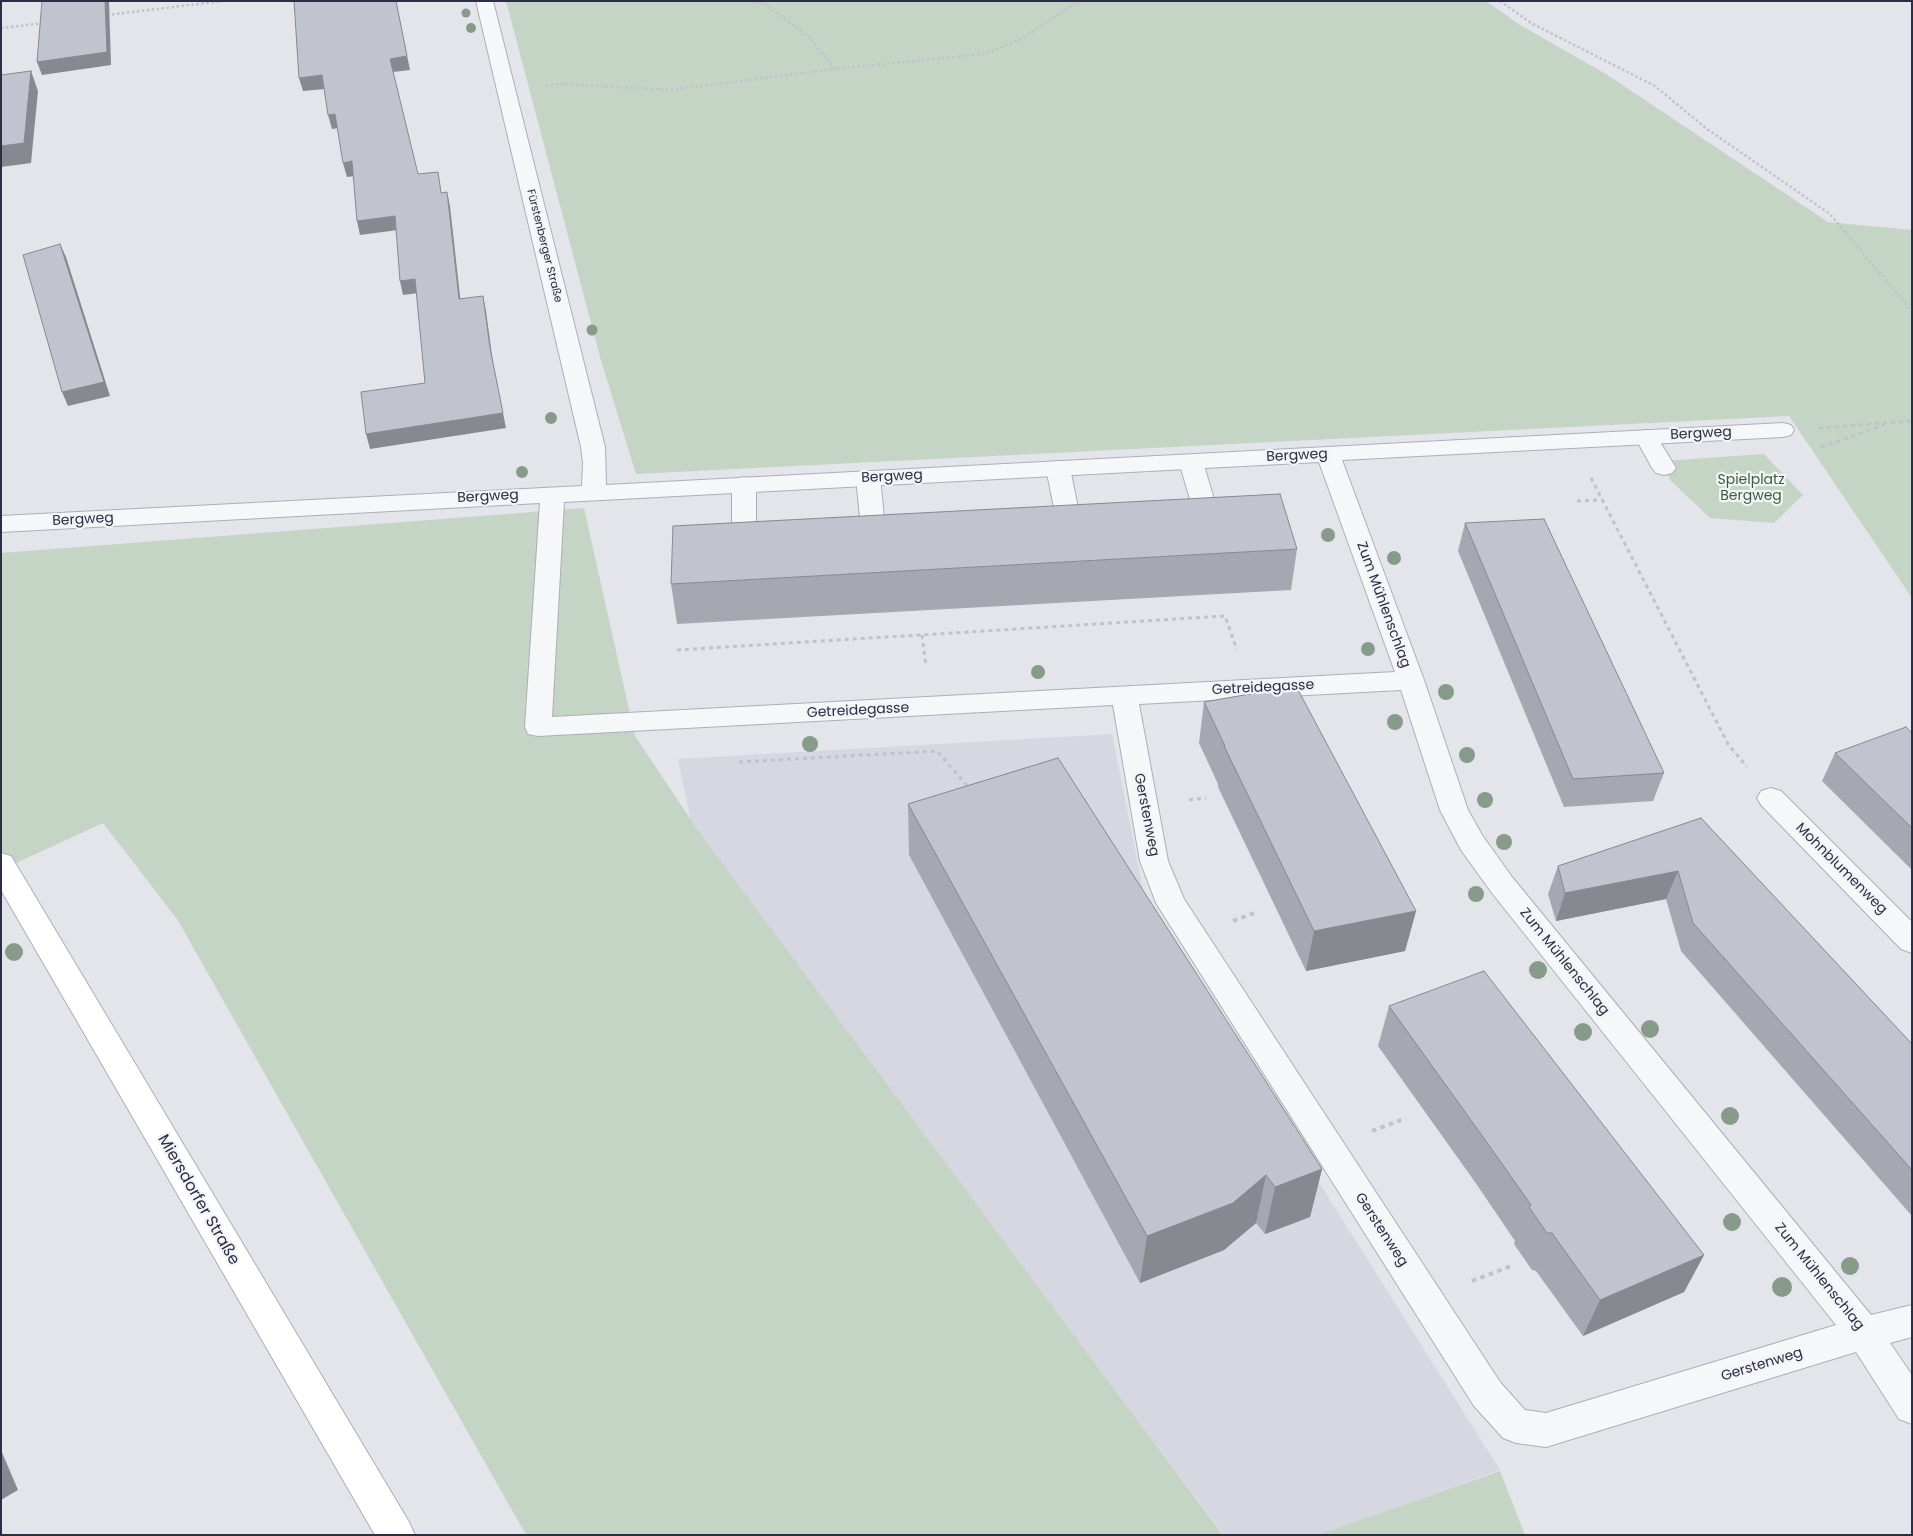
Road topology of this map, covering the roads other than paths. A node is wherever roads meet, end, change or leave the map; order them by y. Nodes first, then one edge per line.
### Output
1 (484, 1) edge
2 (1783, 430) road end
3 (1646, 437) junction
4 (1328, 454) junction
5 (1191, 462) junction
6 (1058, 468) junction
7 (1664, 468) dead end
8 (868, 478) junction
9 (744, 484) junction
10 (594, 492) junction
11 (553, 494) junction
12 (1207, 516) edge
13 (1069, 523) edge
14 (1, 524) edge
15 (874, 536) edge
16 (744, 541) edge
17 (1412, 680) junction
18 (1124, 695) junction
19 (1771, 798) road end
20 (1, 864) edge
21 (1912, 941) edge
22 (1912, 1321) edge
23 (1864, 1333) junction
24 (1912, 1407) edge
25 (396, 1535) edge

1 - 10 street, Fürstenberger Straße
2 - 3 street, Bergweg
3 - 4 street, Bergweg
3 - 7 street
4 - 5 street, Bergweg
4 - 17 street, Zum Mühlenschlag
5 - 6 street, Bergweg
5 - 12 street
6 - 8 street, Bergweg
6 - 13 street
8 - 9 street, Bergweg
8 - 15 street
9 - 10 street, Bergweg
9 - 16 street
10 - 11 street, Bergweg
11 - 14 street, Bergweg
11 - 18 street, Getreidegasse
17 - 18 street, Getreidegasse
17 - 23 street, Zum Mühlenschlag
18 - 23 street, Gerstenweg
19 - 21 street, Mohnblumenweg
20 - 25 street, Miersdorfer Straße
22 - 23 street, Gerstenweg
23 - 24 street, Zum Mühlenschlag

